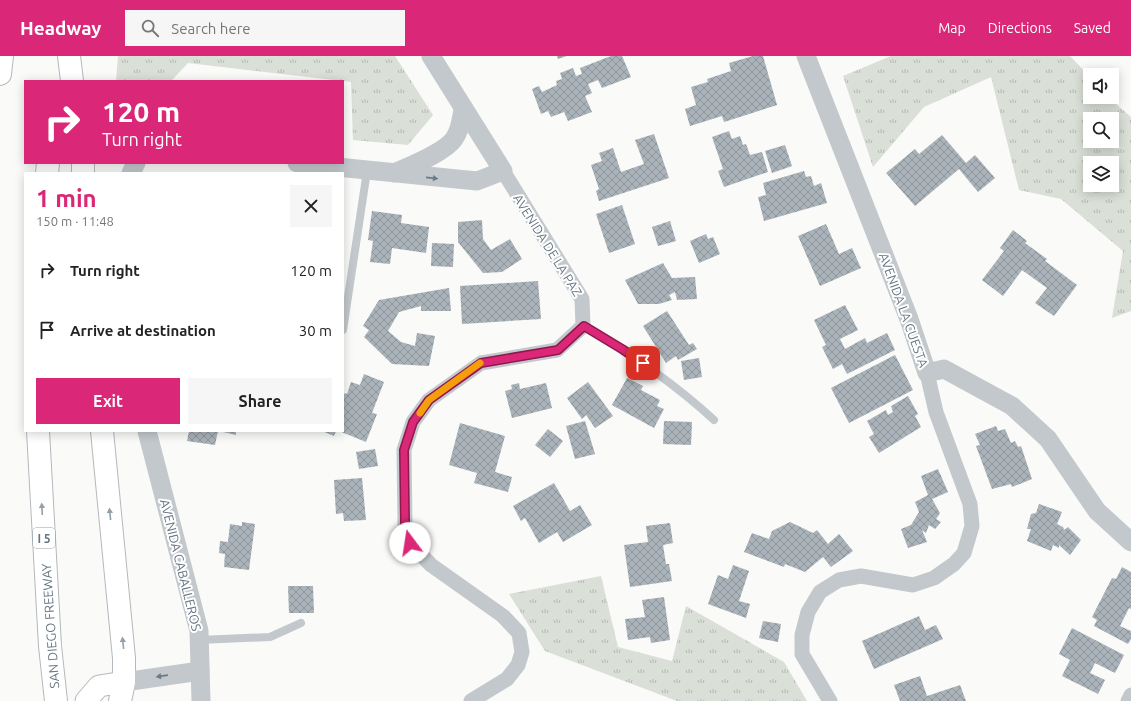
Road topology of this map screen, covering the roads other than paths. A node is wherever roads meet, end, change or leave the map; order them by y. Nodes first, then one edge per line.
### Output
1 (2, 56) edge
2 (60, 56) edge
3 (69, 56) edge
4 (431, 56) edge
5 (806, 56) edge
6 (0, 74) edge
7 (57, 80) edge
8 (72, 80) edge
9 (464, 110) junction
10 (306, 164) edge
11 (367, 171) junction
12 (503, 171) junction
13 (393, 173) junction
14 (344, 323) edge
15 (584, 326) junction
16 (928, 373) junction
17 (714, 420) dead end
18 (38, 432) edge
19 (102, 432) edge
20 (147, 432) edge
21 (1131, 542) edge
22 (301, 623) dead end
23 (199, 640) junction
24 (200, 671) junction
25 (122, 691) edge
26 (1131, 695) edge
27 (56, 701) edge
28 (83, 701) edge
29 (86, 701) edge
30 (201, 701) edge
31 (471, 701) edge
32 (830, 701) edge
33 (1128, 701) edge

1 - 6 highway
2 - 7 highway
3 - 8 highway
4 - 9 street, AVENIDA DE LA PAZ
5 - 16 street, AVENIDA LA CUESTA
9 - 12 street, AVENIDA DE LA PAZ
9 - 13 street
10 - 11 street
11 - 13 street
11 - 14 lane
13 -> 12 street
12 - 15 street, AVENIDA DE LA PAZ
15 - 17 lane
15 - 31 street
16 - 21 street, AVENIDA LA CUESTA
16 - 32 street
27 -> 18 highway, SAN DIEGO FREEWAY / I 5
25 -> 19 highway
20 - 23 street, AVENIDA CABALLEROS
22 - 23 lane
23 - 24 street, AVENIDA CABALLEROS
24 -> 25 street
24 - 30 street, AVENIDA CABALLEROS
25 - 29 main road
26 - 33 street
28 - 29 main road

